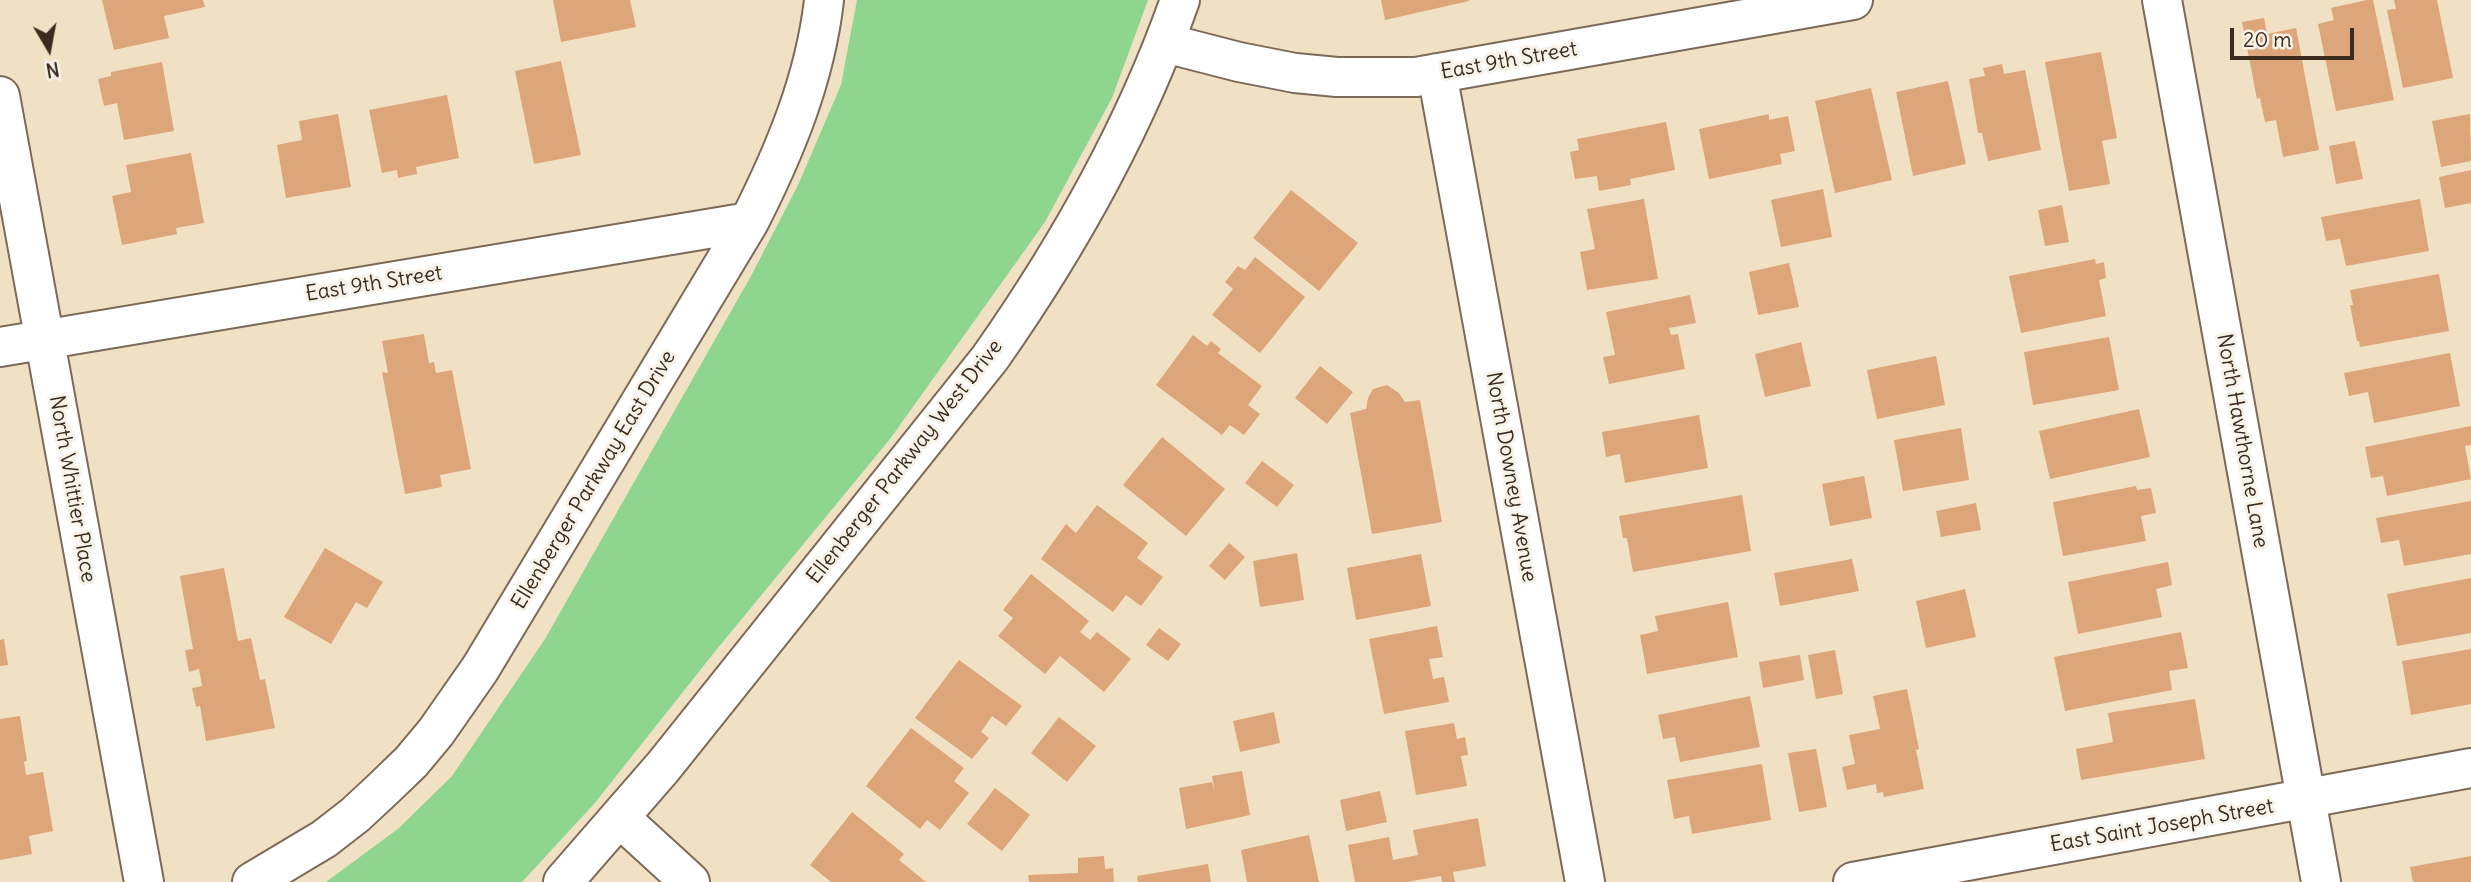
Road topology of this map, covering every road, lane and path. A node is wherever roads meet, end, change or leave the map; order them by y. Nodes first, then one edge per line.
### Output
1 (824, 0) edge
2 (1180, 0) edge
3 (1853, 0) edge
4 (2162, 0) edge
5 (1165, 43) junction
6 (1437, 73) junction
7 (0, 96) edge
8 (749, 222) junction
9 (44, 339) junction
10 (0, 347) edge
11 (2471, 768) edge
12 (2306, 799) junction
13 (620, 818) junction
14 (144, 882) edge
15 (252, 882) edge
16 (563, 882) edge
17 (690, 882) edge
18 (1585, 882) edge
19 (1853, 882) edge
20 (2321, 882) edge

1 - 8 street, Ellenberger Parkway East Drive
2 - 5 street, Ellenberger Parkway West Drive
3 - 6 street, East 9th Street
4 - 12 street, North Hawthorne Lane
5 - 6 street, East 9th Street
5 - 13 street, Ellenberger Parkway West Drive
6 - 18 street, North Downey Avenue
7 - 9 street, North Whittier Place
8 - 9 street, East 9th Street
8 - 15 street, Ellenberger Parkway East Drive
9 - 10 street, East 9th Street
9 - 14 street, North Whittier Place
11 - 12 street, East Saint Joseph Street
12 - 19 street, East Saint Joseph Street
12 - 20 street, North Hawthorne Lane
13 - 16 street, Ellenberger Parkway West Drive
13 - 17 street

